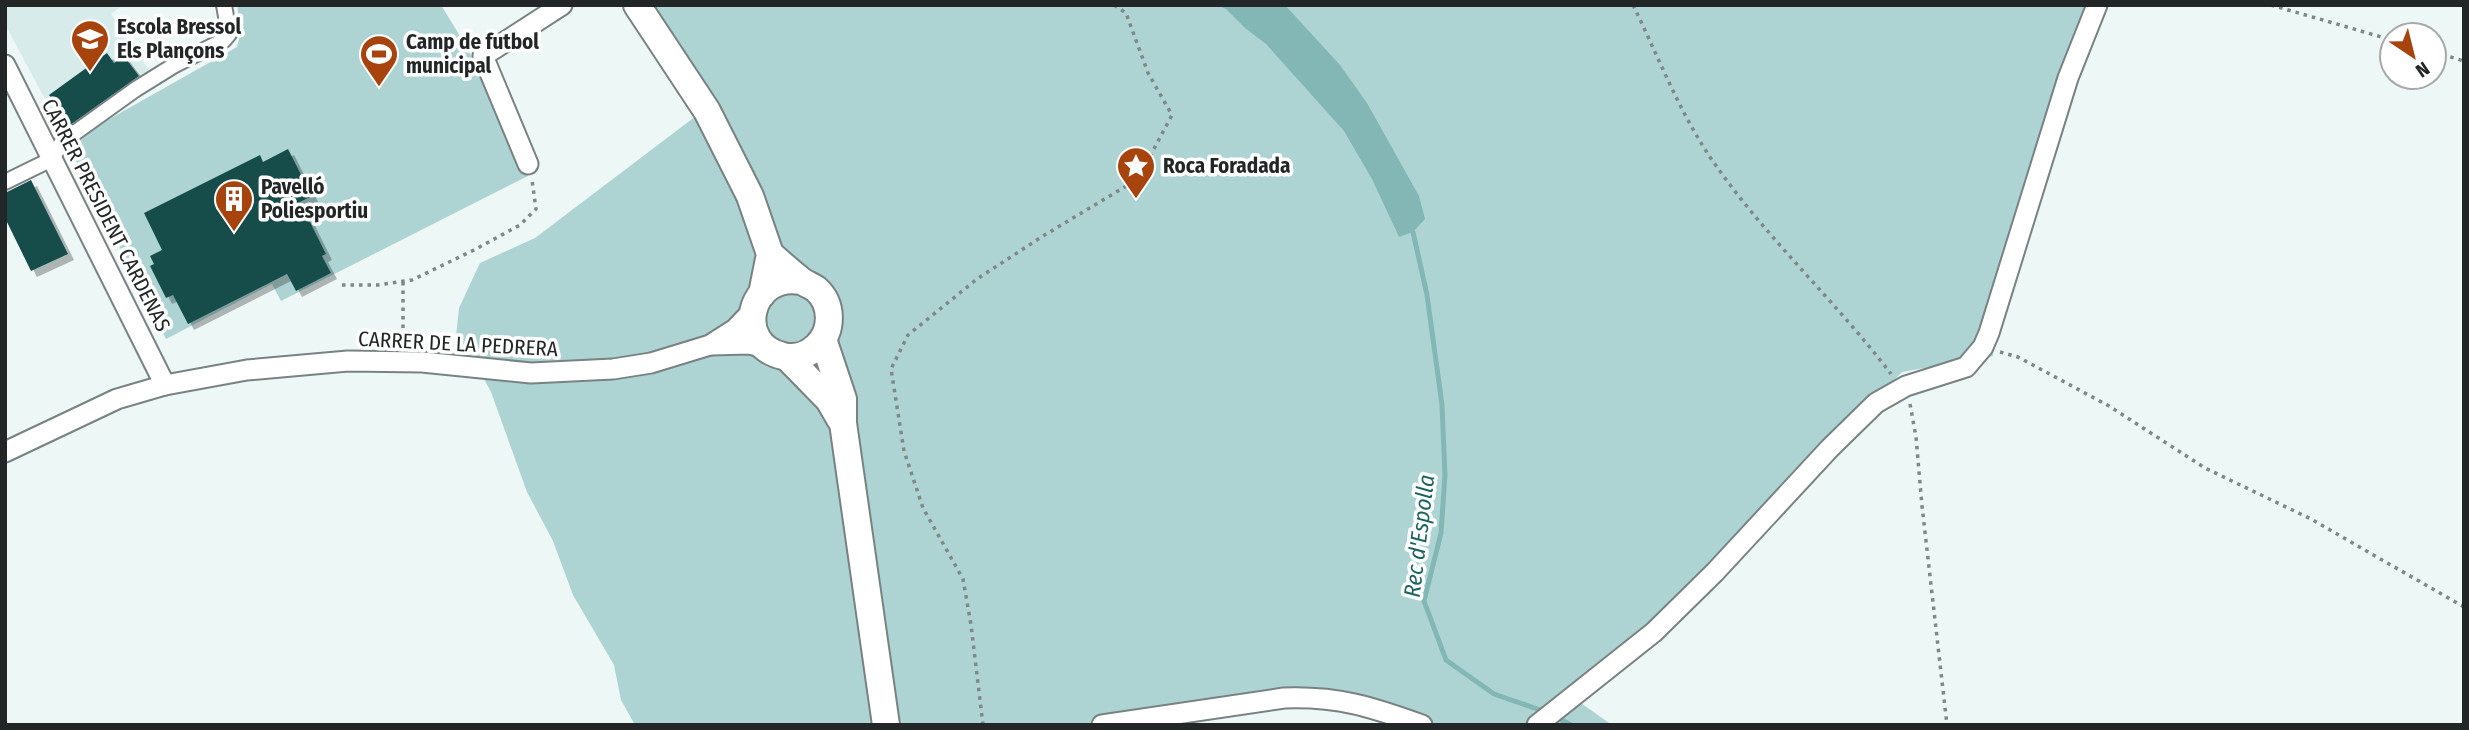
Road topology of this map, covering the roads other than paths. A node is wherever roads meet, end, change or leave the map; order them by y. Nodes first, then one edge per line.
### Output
1 (224, 5) edge
2 (562, 5) edge
3 (637, 5) edge
4 (2097, 5) edge
5 (5, 65) edge
6 (52, 159) junction
7 (528, 164) road end
8 (5, 182) edge
9 (769, 254) junction
10 (801, 281) junction
11 (758, 301) junction
12 (823, 339) junction
13 (710, 345) junction
14 (777, 352) junction
15 (165, 385) junction
16 (843, 423) junction
17 (5, 452) edge
18 (1540, 723) edge
19 (886, 725) edge
20 (1102, 725) edge
21 (1422, 725) edge

1 - 6 street
2 - 7 street
3 - 9 main road
4 - 18 street
5 - 6 street, CARRER PRESIDENT CARDENAS
6 - 8 street
6 - 15 street, CARRER PRESIDENT CARDENAS
9 - 10 main road
9 - 11 main road
10 - 11 main road
10 - 12 main road
11 - 13 street, CARRER DE LA PEDRERA
11 - 14 main road
12 - 14 main road
12 - 16 main road
13 - 14 street, CARRER DE LA PEDRERA
13 - 15 street, CARRER DE LA PEDRERA
14 - 16 main road
15 - 17 street, CARRER DE LA PEDRERA
16 - 19 main road
20 - 21 street

